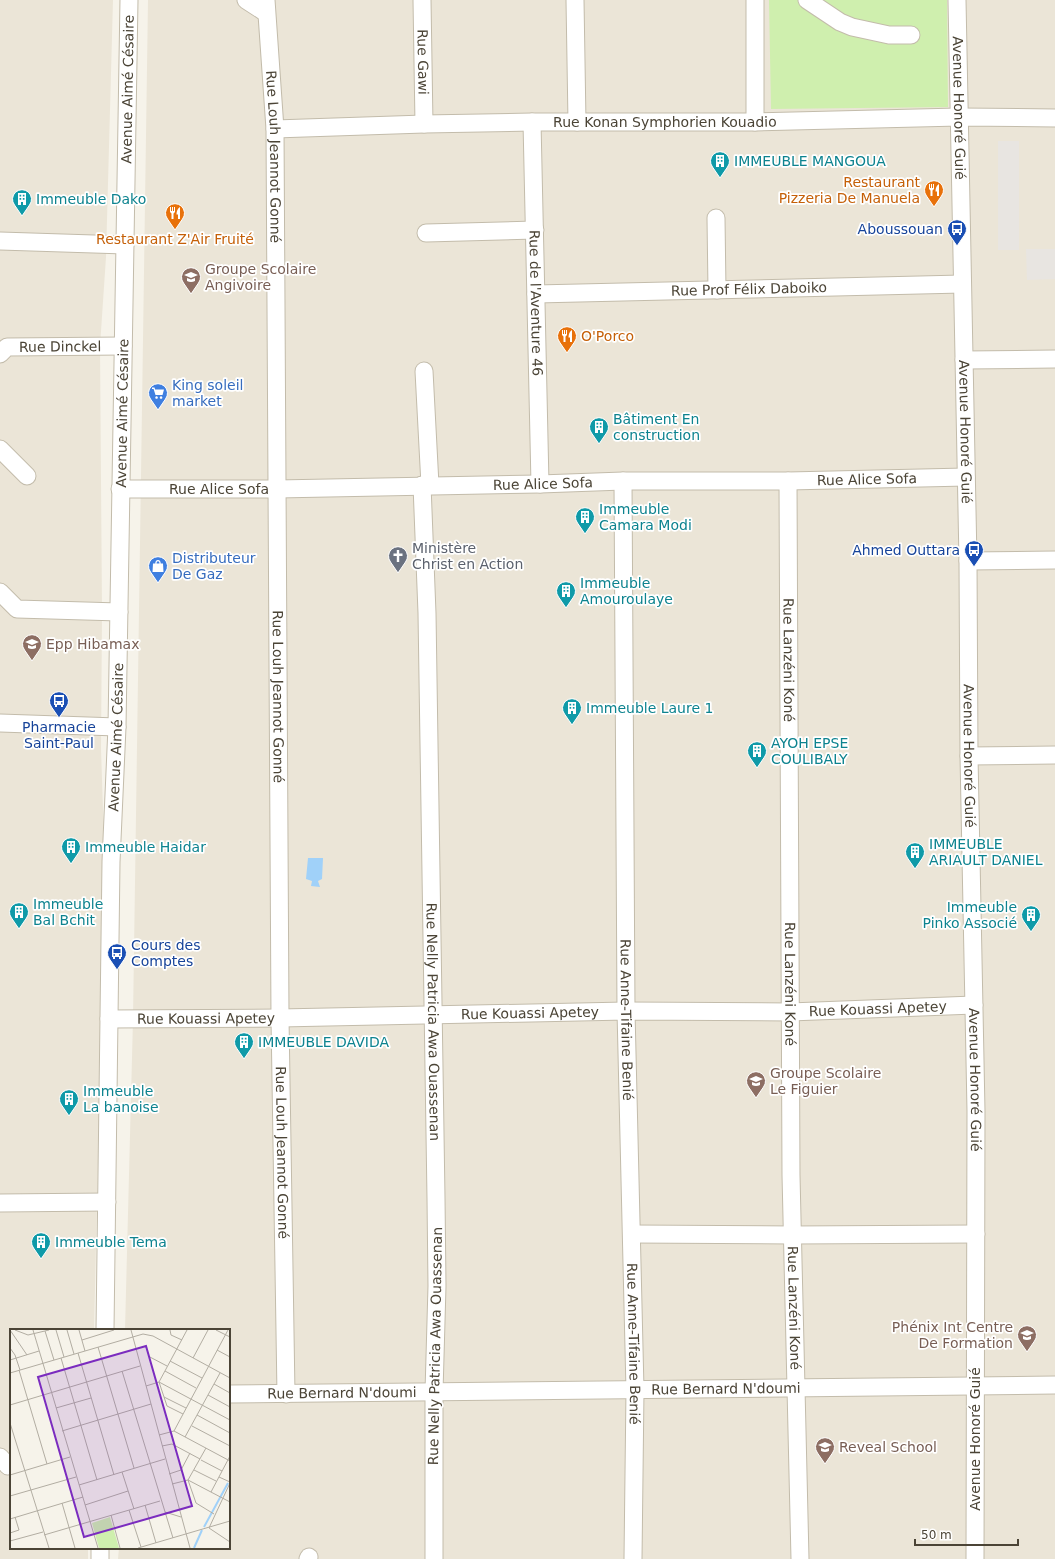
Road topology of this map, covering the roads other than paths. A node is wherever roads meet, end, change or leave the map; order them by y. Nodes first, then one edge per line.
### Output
1 (129, 0) edge
2 (246, 0) edge
3 (422, 0) edge
4 (576, 0) edge
5 (755, 0) edge
6 (807, 0) edge
7 (957, 0) edge
8 (266, 7) edge
9 (911, 35) dead end
10 (959, 117) junction
11 (1055, 118) edge
12 (532, 122) junction
13 (577, 122) junction
14 (755, 122) junction
15 (424, 124) junction
16 (275, 129) junction
17 (716, 218) dead end
18 (535, 230) junction
19 (426, 233) dead end
20 (0, 241) edge
21 (125, 245) junction
22 (962, 284) junction
23 (717, 290) junction
24 (536, 294) junction
25 (122, 346) junction
26 (0, 354) edge
27 (1055, 359) edge
28 (964, 360) junction
29 (424, 370) dead end
30 (0, 449) edge
31 (27, 476) dead end
32 (966, 477) junction
33 (623, 481) junction
34 (788, 481) junction
35 (540, 484) junction
36 (426, 485) junction
37 (120, 489) junction
38 (277, 489) junction
39 (968, 560) junction
40 (1055, 560) edge
41 (0, 592) edge
42 (119, 612) junction
43 (0, 723) edge
44 (117, 727) junction
45 (1055, 755) edge
46 (969, 756) junction
47 (974, 1005) junction
48 (626, 1011) junction
49 (790, 1012) junction
50 (433, 1015) junction
51 (280, 1018) junction
52 (109, 1019) junction
53 (107, 1202) junction
54 (0, 1203) edge
55 (632, 1234) junction
56 (976, 1234) junction
57 (792, 1235) junction
58 (105, 1329) edge
59 (1055, 1385) edge
60 (975, 1386) junction
61 (795, 1388) junction
62 (636, 1390) junction
63 (434, 1392) junction
64 (230, 1394) edge
65 (286, 1394) junction
66 (434, 1559) edge
67 (632, 1559) edge
68 (800, 1559) edge
69 (975, 1559) edge

1 - 21 street, Avenue Aimé Césaire
2 - 8 street
3 - 15 street, Rue Gawi
4 - 13 street
5 - 14 street
6 - 9 street
7 - 10 street, Avenue Honoré Guié
8 - 16 street, Rue Louh Jeannot Gonné
10 - 11 street, Rue Konan Symphorien Kouadio
10 - 14 street, Rue Konan Symphorien Kouadio
10 - 22 street, Avenue Honoré Guié
12 - 13 street, Rue Konan Symphorien Kouadio
12 - 15 street, Rue Konan Symphorien Kouadio
12 - 18 street, Rue de l'Aventure 46
13 - 14 street, Rue Konan Symphorien Kouadio
15 - 16 street, Rue Konan Symphorien Kouadio
16 - 38 street, Rue Louh Jeannot Gonné
17 - 23 street
18 - 19 street
18 - 24 street, Rue de l'Aventure 46
20 - 21 street
21 - 25 street, Avenue Aimé Césaire
22 - 23 street, Rue Prof Félix Daboiko
22 - 28 street, Avenue Honoré Guié
23 - 24 street, Rue Prof Félix Daboiko
24 - 35 street, Rue de l'Aventure 46
25 - 26 street, Rue Dinckel
25 - 37 street, Avenue Aimé Césaire
27 - 28 street
28 - 32 street, Avenue Honoré Guié
29 - 36 street, Rue Nelly Patricia Awa Ouassenan
30 - 31 street
32 - 34 street, Rue Alice Sofa
32 - 39 street, Avenue Honoré Guié
33 - 34 street, Rue Alice Sofa
33 - 35 street, Rue Alice Sofa
33 - 48 street, Rue Anne-Tifaine Benié
34 - 49 street, Rue Lanzéni Koné
35 - 36 street, Rue Alice Sofa
36 - 38 street, Rue Alice Sofa
36 - 50 street, Rue Nelly Patricia Awa Ouassenan
37 - 38 street, Rue Alice Sofa
37 - 42 street, Avenue Aimé Césaire
38 - 51 street, Rue Louh Jeannot Gonné
39 - 40 street
39 - 46 street, Avenue Honoré Guié
41 - 42 street
42 - 44 street, Avenue Aimé Césaire
43 - 44 street
44 - 52 street, Avenue Aimé Césaire
45 - 46 street
46 - 47 street, Avenue Honoré Guié
47 - 49 street, Rue Kouassi Apetey
47 - 56 street, Avenue Honoré Guié
48 - 49 street, Rue Kouassi Apetey
48 - 50 street, Rue Kouassi Apetey
48 - 55 street, Rue Anne-Tifaine Benié
49 - 57 street, Rue Lanzéni Koné
50 - 51 street, Rue Kouassi Apetey
50 - 63 street, Rue Nelly Patricia Awa Ouassenan
51 - 52 street, Rue Kouassi Apetey
51 - 65 street, Rue Louh Jeannot Gonné
52 - 53 street, Avenue Aimé Césaire
53 - 54 street
53 - 58 street, Avenue Aimé Césaire
55 - 57 street
55 - 62 street, Rue Anne-Tifaine Benié
56 - 57 street
56 - 60 street, Avenue Honoré Guié
57 - 61 street, Rue Lanzéni Koné
59 - 60 street, Rue Bernard N'doumi
60 - 61 street, Rue Bernard N'doumi
60 - 69 street, Avenue Honoré Guié
61 - 62 street, Rue Bernard N'doumi
61 - 68 street, Rue Lanzéni Koné
62 - 63 street, Rue Bernard N'doumi
62 - 67 street, Rue Anne-Tifaine Benié
63 - 65 street, Rue Bernard N'doumi
63 - 66 street, Rue Nelly Patricia Awa Ouassenan
64 - 65 street, Rue Bernard N'doumi

